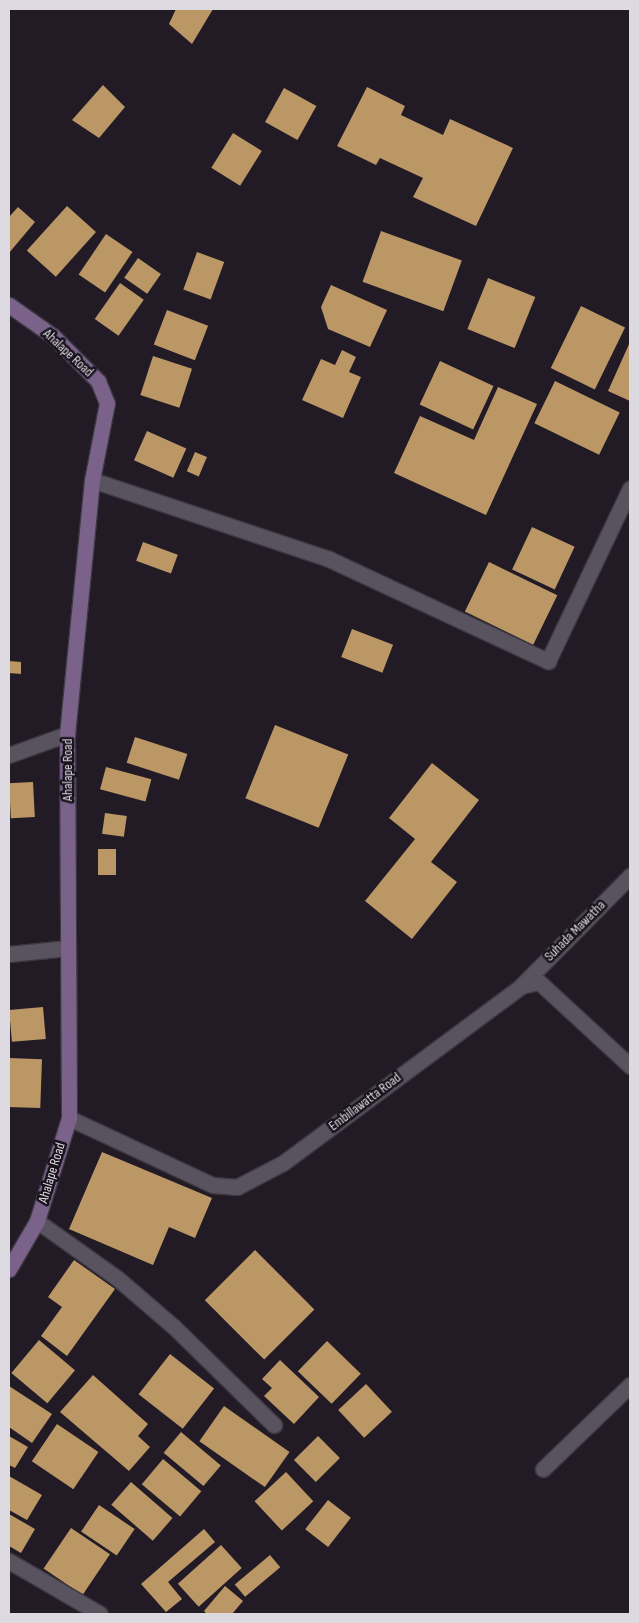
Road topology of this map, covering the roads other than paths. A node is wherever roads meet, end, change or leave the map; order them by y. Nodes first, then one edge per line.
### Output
1 (9, 305) edge
2 (92, 480) junction
3 (630, 488) edge
4 (68, 734) junction
5 (9, 755) edge
6 (630, 876) edge
7 (68, 948) junction
8 (9, 954) edge
9 (521, 986) junction
10 (630, 1066) edge
11 (69, 1118) junction
12 (38, 1221) junction
13 (9, 1269) edge
14 (630, 1385) edge
15 (274, 1425) dead end
16 (543, 1469) dead end
17 (9, 1560) edge
18 (100, 1614) edge

1 - 2 street, Ahalape Road
2 - 3 street
2 - 4 street, Ahalape Road
4 - 5 street
4 - 7 street, Ahalape Road
6 - 9 street, Suhada Mawatha
7 - 8 street
7 - 11 street, Ahalape Road
9 - 10 street
9 - 11 street, Embillawatta Road
11 - 12 street, Ahalape Road
12 - 13 street, Ahalape Road
12 - 15 street
14 - 16 street
17 - 18 street

